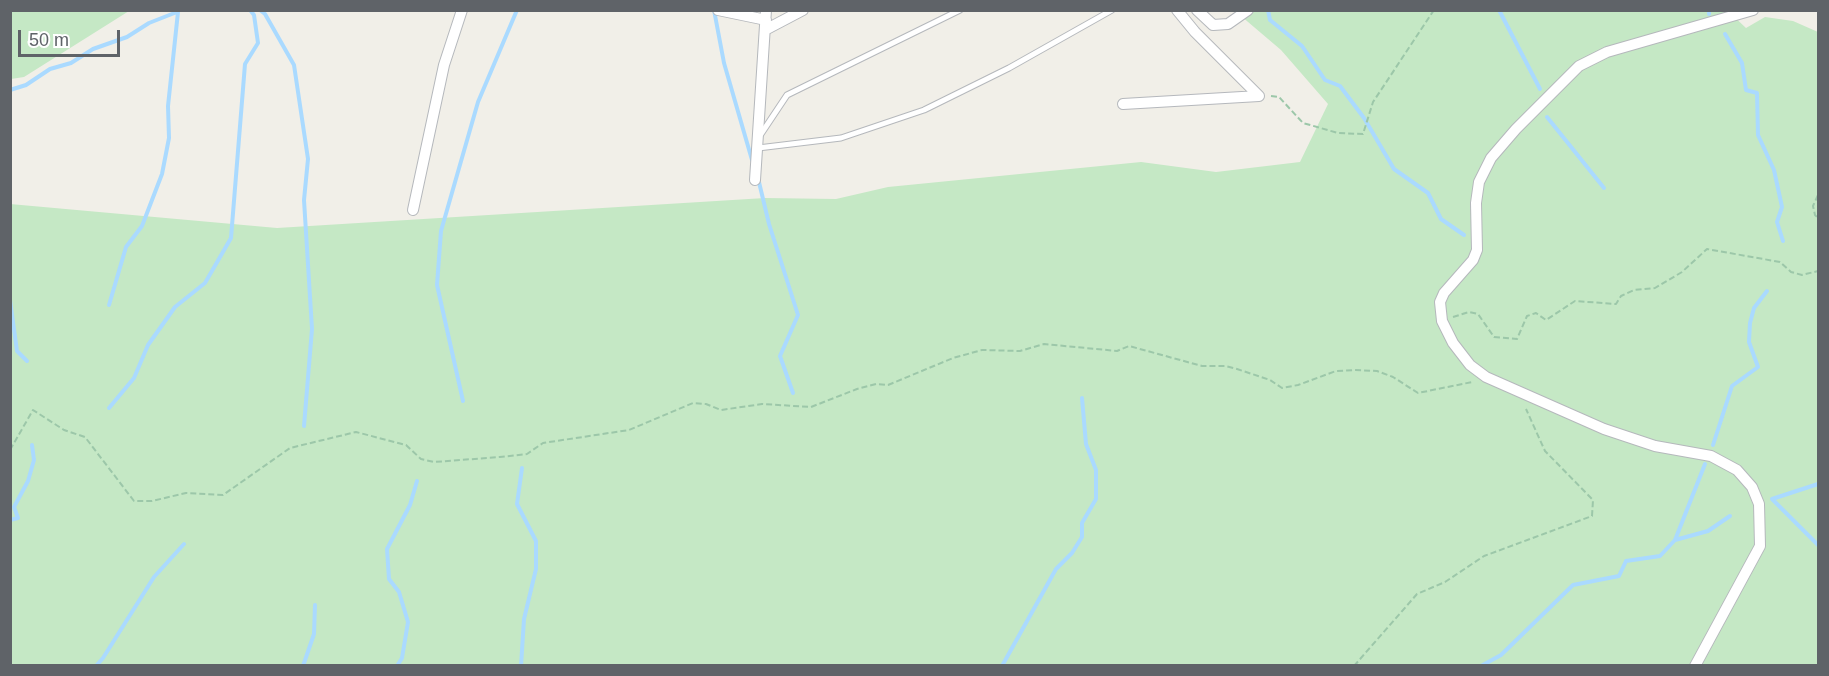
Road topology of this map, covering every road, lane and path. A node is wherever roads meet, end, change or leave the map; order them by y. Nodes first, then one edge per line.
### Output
1 (462, 10) edge
2 (718, 10) edge
3 (803, 10) edge
4 (960, 10) edge
5 (1112, 10) edge
6 (1177, 10) edge
7 (1197, 10) edge
8 (1248, 10) edge
9 (1434, 10) edge
10 (1753, 10) edge
11 (766, 20) edge
12 (1259, 96) junction
13 (1123, 104) dead end
14 (760, 135) junction
15 (758, 148) junction
16 (755, 180) dead end
17 (1818, 195) edge
18 (413, 210) dead end
19 (1818, 218) edge
20 (1818, 271) edge
21 (1442, 321) junction
22 (1486, 377) junction
23 (1518, 390) junction
24 (10, 450) edge
25 (1354, 666) edge
26 (1695, 666) edge

1 - 18 street
2 - 11 street
3 - 11 street
4 - 14 lane
5 - 15 lane
6 - 12 street
7 - 8 street
9 - 12 path
10 - 21 street
11 - 14 street
12 - 13 street
14 - 15 street
15 - 16 street
17 - 19 path
20 - 21 path
21 - 22 street
22 - 23 street
22 - 24 path
23 - 25 path
23 - 26 street

